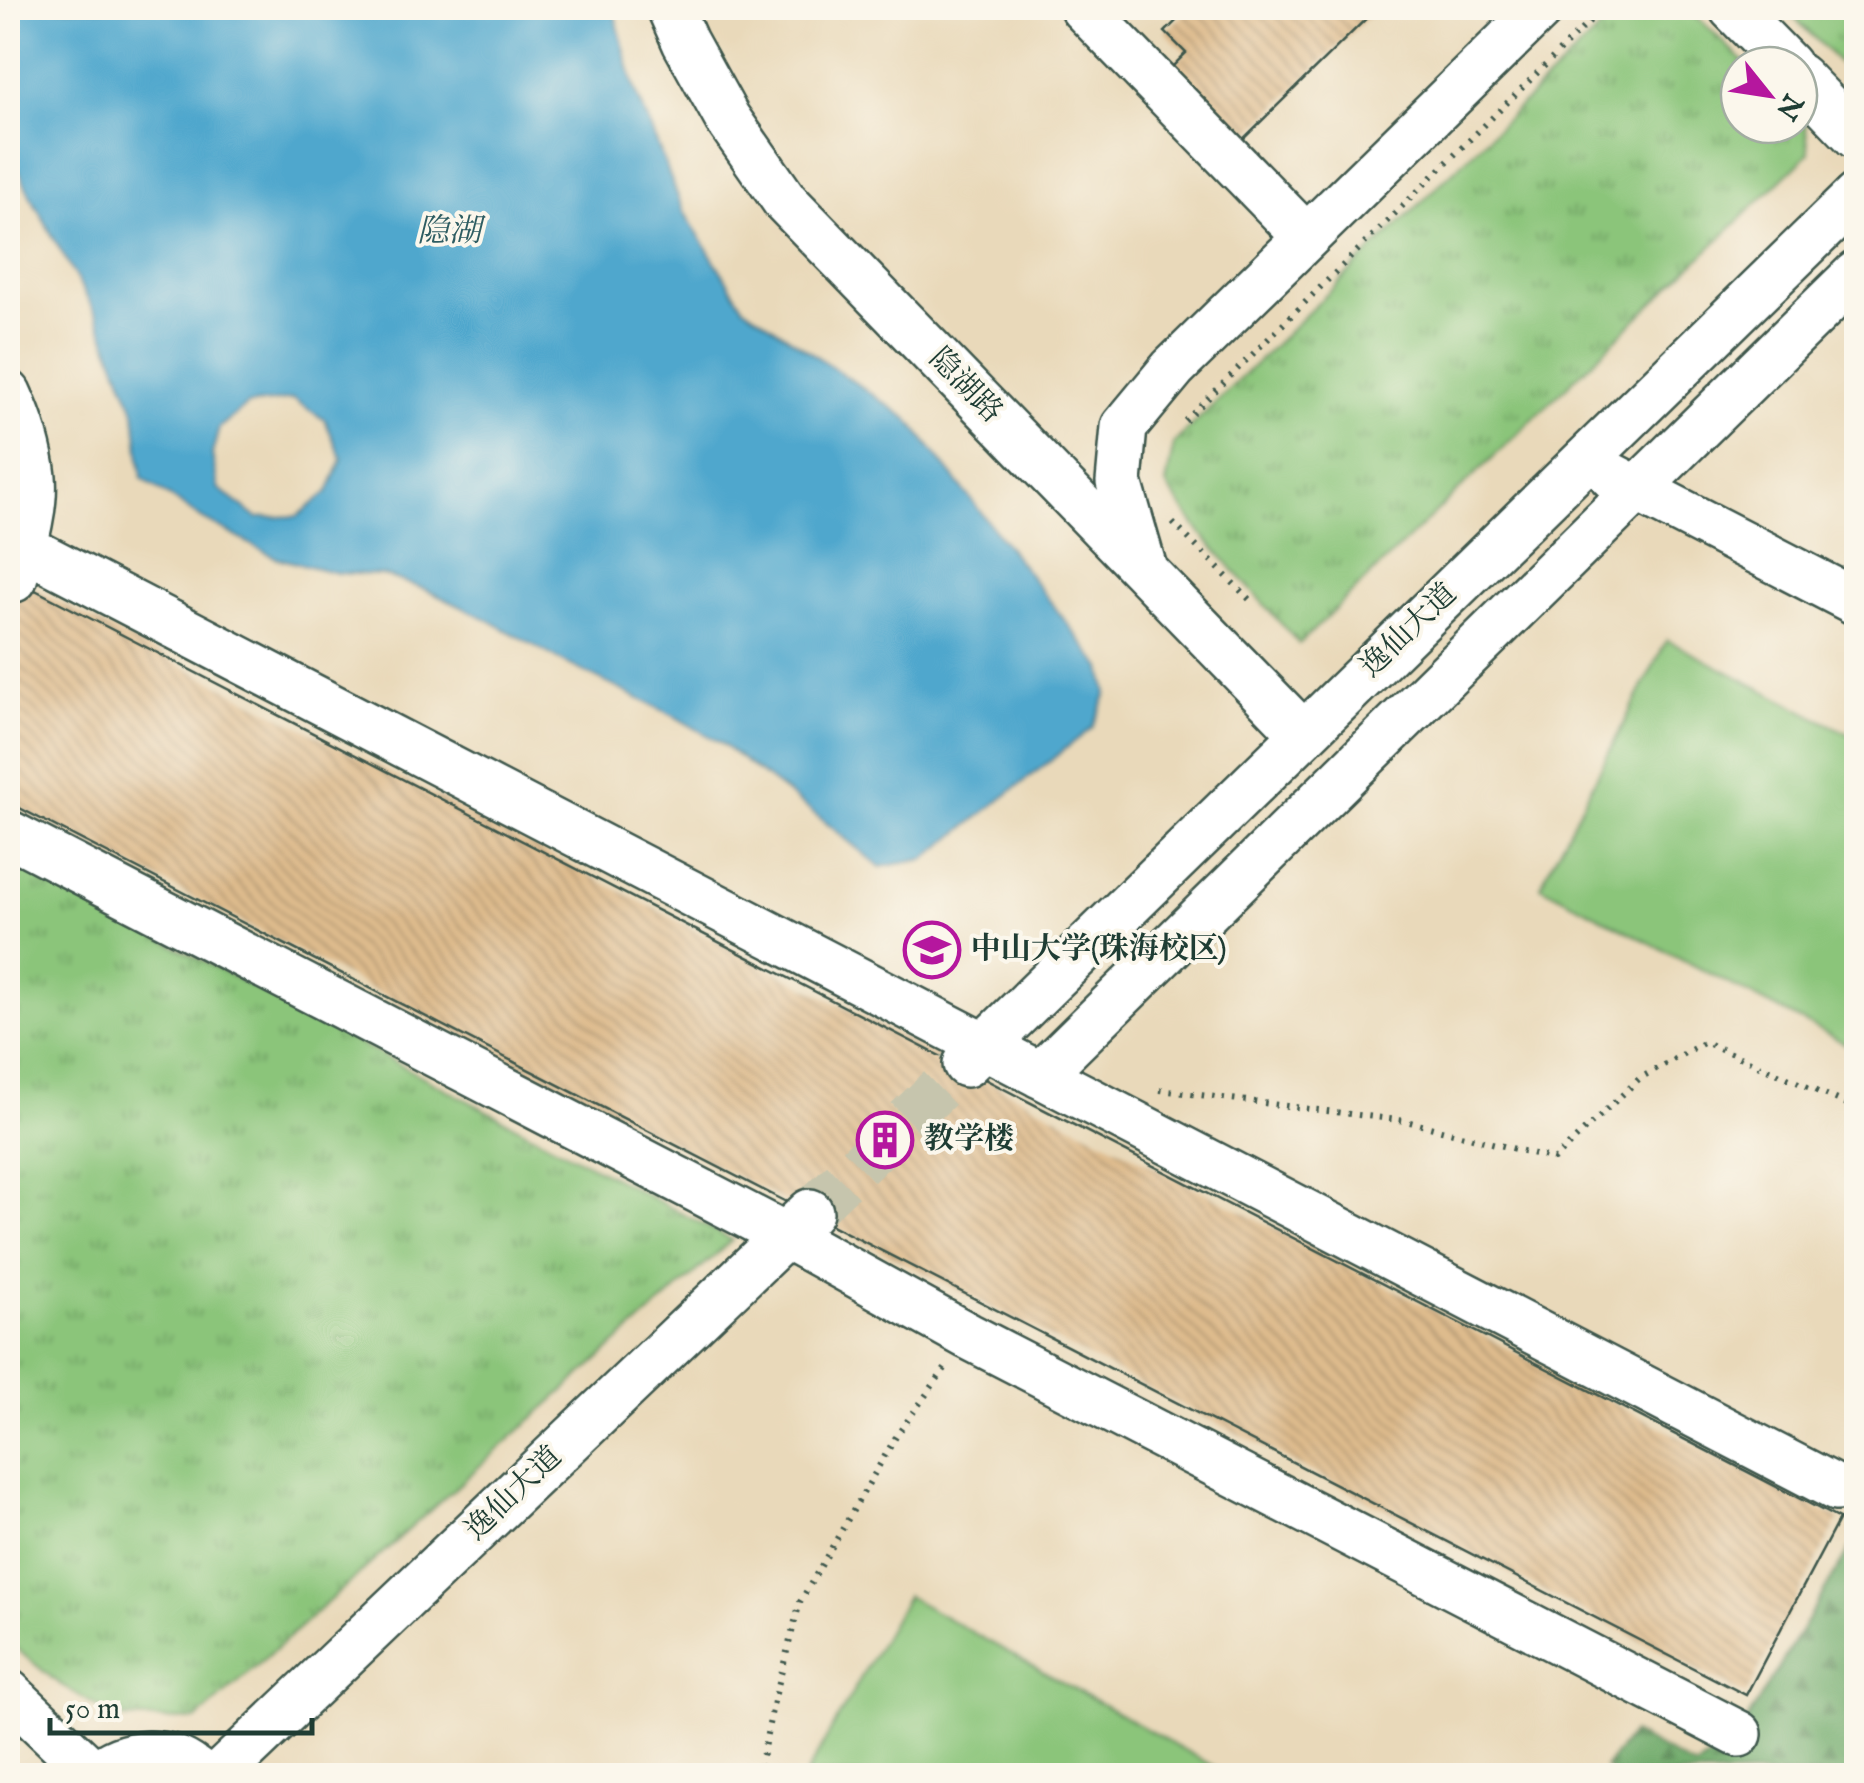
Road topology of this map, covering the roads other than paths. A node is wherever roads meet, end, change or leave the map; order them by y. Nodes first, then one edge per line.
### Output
1 (670, 8) edge
2 (1083, 8) edge
3 (1541, 8) edge
4 (1732, 8) edge
5 (1768, 45) edge
6 (1819, 97) edge
7 (1856, 136) edge
8 (1856, 196) edge
9 (1306, 237) junction
10 (1856, 274) edge
11 (8, 393) edge
12 (1584, 462) junction
13 (1636, 488) junction
14 (15, 555) edge
15 (1144, 571) junction
16 (1856, 602) edge
17 (1302, 734) junction
18 (8, 833) edge
19 (973, 1057) junction
20 (1040, 1075) junction
21 (798, 1224) junction
22 (1836, 1488) dead end
23 (8, 1692) edge
24 (1738, 1734) dead end
25 (94, 1774) edge
26 (202, 1776) edge
27 (218, 1776) edge

1 - 15 street, 隐湖路
2 - 9 street
3 - 9 street
4 - 5 street
6 - 7 street
8 - 12 street, 逸仙大道
9 - 15 street
10 - 13 street
11 - 14 street
12 - 13 street
12 - 17 street, 逸仙大道
13 - 16 street
13 - 20 street
14 - 19 street
15 - 17 street, 隐湖路
17 - 19 street, 逸仙大道
18 - 21 street
19 - 20 street
20 - 22 street
21 - 24 street
21 - 27 street, 逸仙大道
23 - 25 street
25 - 26 street

